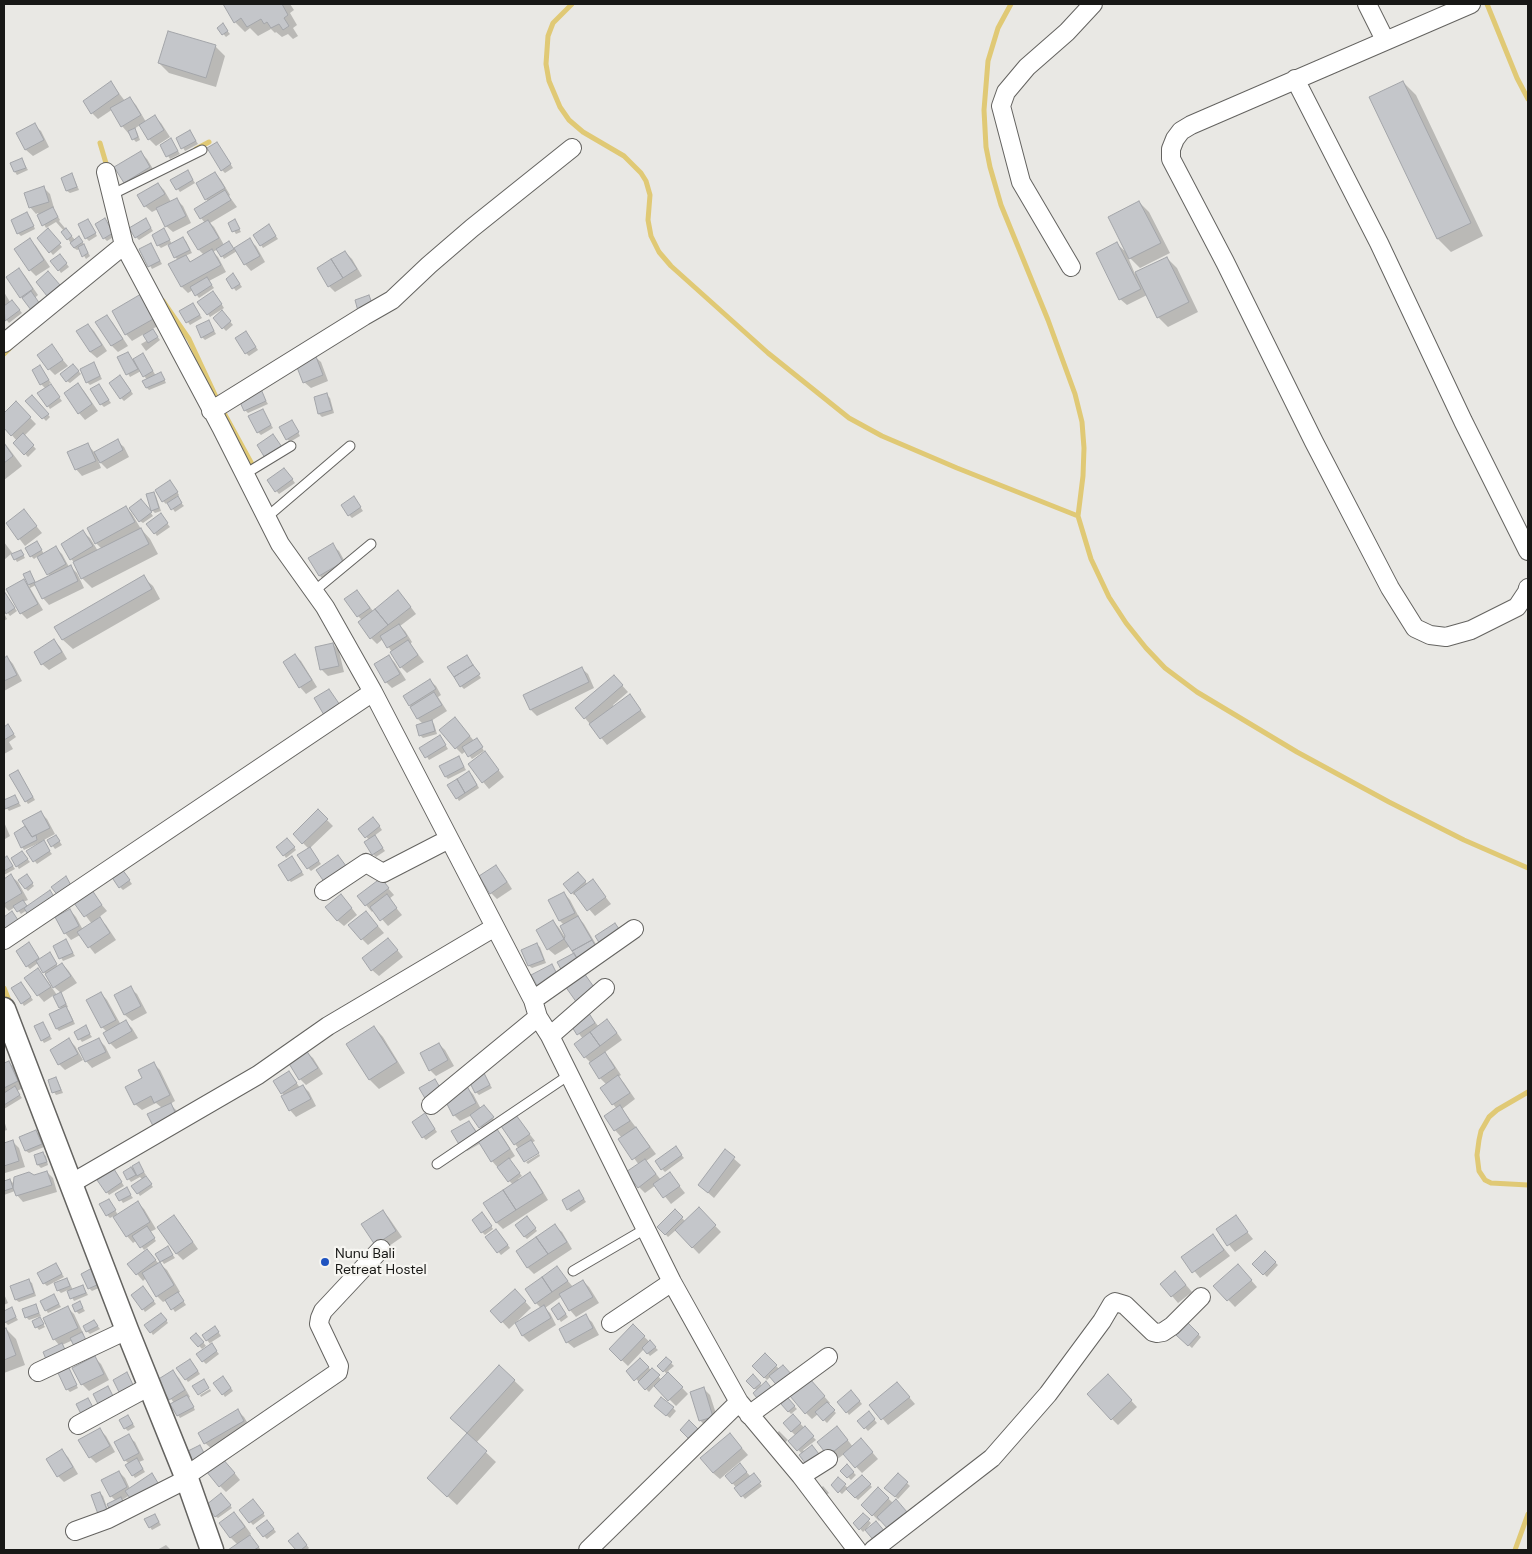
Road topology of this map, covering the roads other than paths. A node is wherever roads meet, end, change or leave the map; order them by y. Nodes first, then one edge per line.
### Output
1 (1093, 4) edge
2 (1367, 4) edge
3 (1466, 6) edge
4 (1385, 40) junction
5 (1295, 80) junction
6 (572, 148) dead end
7 (202, 150) dead end
8 (106, 172) dead end
9 (114, 191) junction
10 (127, 251) junction
11 (1071, 267) dead end
12 (4, 344) edge
13 (211, 411) junction
14 (291, 446) dead end
15 (350, 446) dead end
16 (245, 474) junction
17 (267, 517) junction
18 (371, 544) dead end
19 (1528, 551) edge
20 (1528, 588) edge
21 (313, 592) junction
22 (373, 692) junction
23 (450, 839) junction
24 (324, 891) dead end
25 (495, 927) junction
26 (634, 930) dead end
27 (4, 940) edge
28 (605, 988) dead end
29 (533, 1000) junction
30 (4, 1009) edge
31 (538, 1017) junction
32 (550, 1036) junction
33 (569, 1075) junction
34 (431, 1105) dead end
35 (437, 1164) dead end
36 (73, 1182) junction
37 (646, 1229) junction
38 (381, 1249) dead end
39 (573, 1271) dead end
40 (672, 1282) junction
41 (1201, 1297) dead end
42 (610, 1323) dead end
43 (127, 1330) junction
44 (828, 1357) dead end
45 (38, 1372) dead end
46 (150, 1386) junction
47 (744, 1408) junction
48 (78, 1425) dead end
49 (828, 1459) dead end
50 (801, 1476) junction
51 (186, 1478) junction
52 (75, 1532) dead end
53 (212, 1550) edge
54 (588, 1550) edge
55 (857, 1550) edge
56 (873, 1550) edge

1 - 11 street
2 - 4 street
3 - 4 street
4 - 5 street
5 - 19 street
5 - 20 street
6 - 13 street
7 - 9 lane
8 - 9 street
9 - 10 street
10 - 12 street
10 - 13 street
13 - 16 street
14 - 16 lane
15 - 17 lane
16 - 17 street
17 - 21 street
18 - 21 lane
21 - 22 street
22 - 23 street
22 - 27 street
23 - 24 street
23 - 25 street
25 - 29 street
25 - 36 street
26 - 29 street
28 - 32 street
29 - 31 street
30 - 36 street
31 - 32 street
31 - 34 street
32 - 33 street
33 - 35 lane
33 - 37 street
36 - 43 street
37 - 39 lane
37 - 40 street
38 - 51 street
40 - 42 street
40 - 47 street
41 - 56 street
43 - 45 street
43 - 46 street
44 - 47 street
46 - 48 street
46 - 51 street
47 - 50 street
47 - 54 street
49 - 50 street
50 - 55 street
51 - 52 street
51 - 53 street

